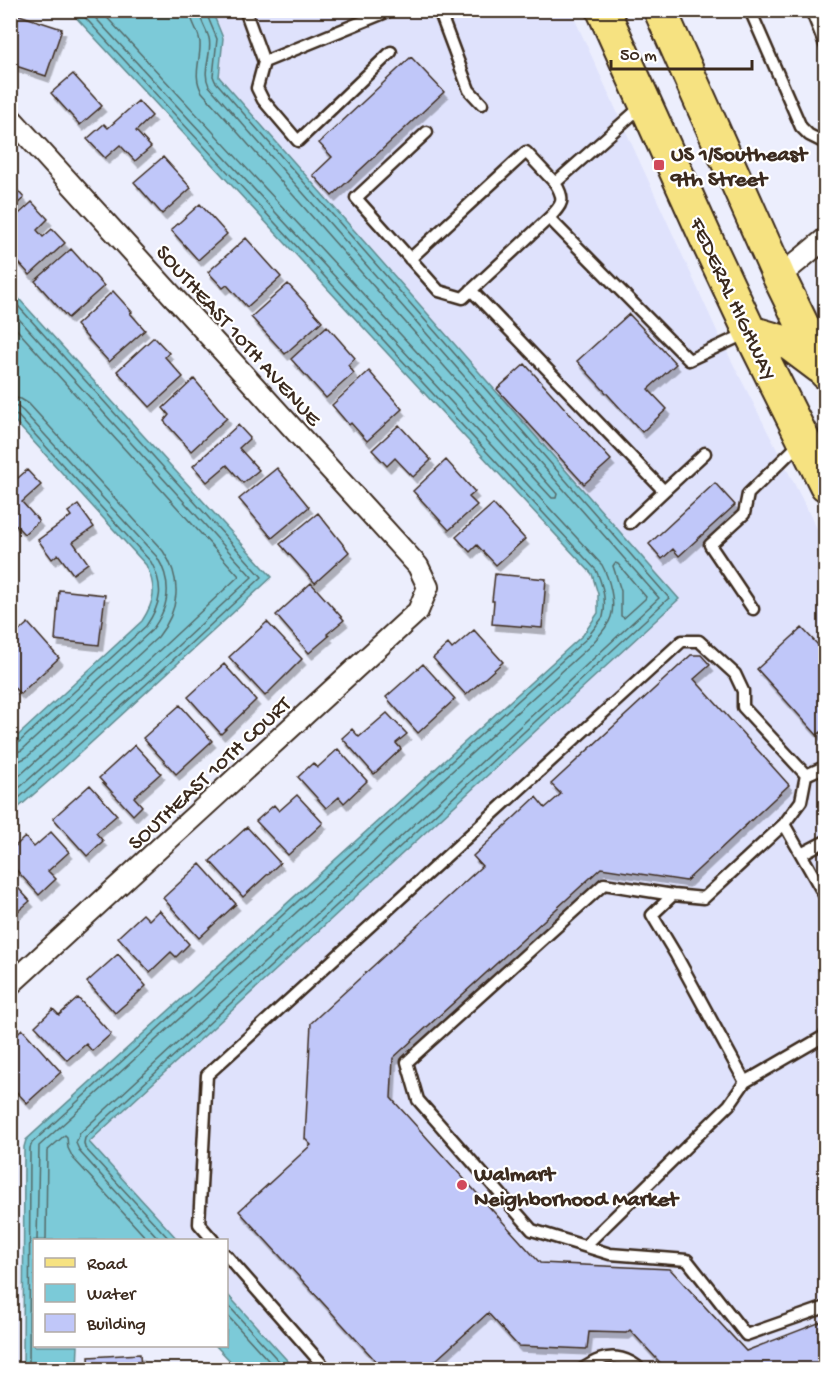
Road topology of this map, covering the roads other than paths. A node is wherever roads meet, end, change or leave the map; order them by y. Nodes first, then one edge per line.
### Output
1 (245, 10) edge
2 (391, 10) edge
3 (439, 10) edge
4 (603, 10) edge
5 (660, 10) edge
6 (750, 10) edge
7 (811, 10) edge
8 (825, 47) edge
9 (391, 52) dead end
10 (264, 62) junction
11 (482, 104) dead end
12 (645, 104) junction
13 (10, 117) edge
14 (427, 132) dead end
15 (825, 141) edge
16 (555, 183) junction
17 (549, 219) junction
18 (825, 238) edge
19 (710, 247) junction
20 (410, 259) junction
21 (779, 277) junction
22 (471, 290) junction
23 (750, 332) junction
24 (820, 357) edge
25 (803, 440) junction
26 (705, 453) dead end
27 (825, 485) edge
28 (664, 491) junction
29 (630, 523) dead end
30 (428, 587) joint
31 (753, 609) dead end
32 (825, 766) edge
33 (806, 775) junction
34 (784, 824) junction
35 (825, 841) edge
36 (801, 854) junction
37 (673, 895) junction
38 (825, 898) edge
39 (10, 985) edge
40 (825, 1035) edge
41 (745, 1082) junction
42 (212, 1239) edge
43 (585, 1246) junction
44 (228, 1257) edge
45 (825, 1306) edge
46 (327, 1370) edge
47 (581, 1370) edge
48 (641, 1370) edge

1 - 10 lane
2 - 10 lane
3 - 11 lane
4 - 12 main road, FEDERAL HIGHWAY
5 - 21 main road
6 - 15 lane
7 - 8 lane
9 - 10 lane
12 - 16 lane
12 - 19 main road, FEDERAL HIGHWAY
13 - 30 street, SOUTHEAST 10TH AVENUE
14 - 20 lane
16 - 17 lane
16 - 20 lane
17 - 22 lane
17 - 23 lane
18 - 21 street
19 - 21 main road
19 - 23 main road, FEDERAL HIGHWAY
20 - 22 lane
21 - 24 main road
22 - 28 lane
23 - 24 main road
23 - 25 main road, FEDERAL HIGHWAY
25 - 27 main road, FEDERAL HIGHWAY
25 - 31 lane
26 - 28 lane
28 - 29 lane
30 - 39 street, SOUTHEAST 10TH COURT
32 - 33 lane
33 - 34 lane
33 - 42 lane
34 - 36 lane
34 - 37 lane
35 - 36 lane
36 - 38 lane
37 - 41 lane
37 - 43 lane
40 - 41 lane
41 - 43 lane
43 - 45 lane
44 - 46 lane
47 - 48 lane

